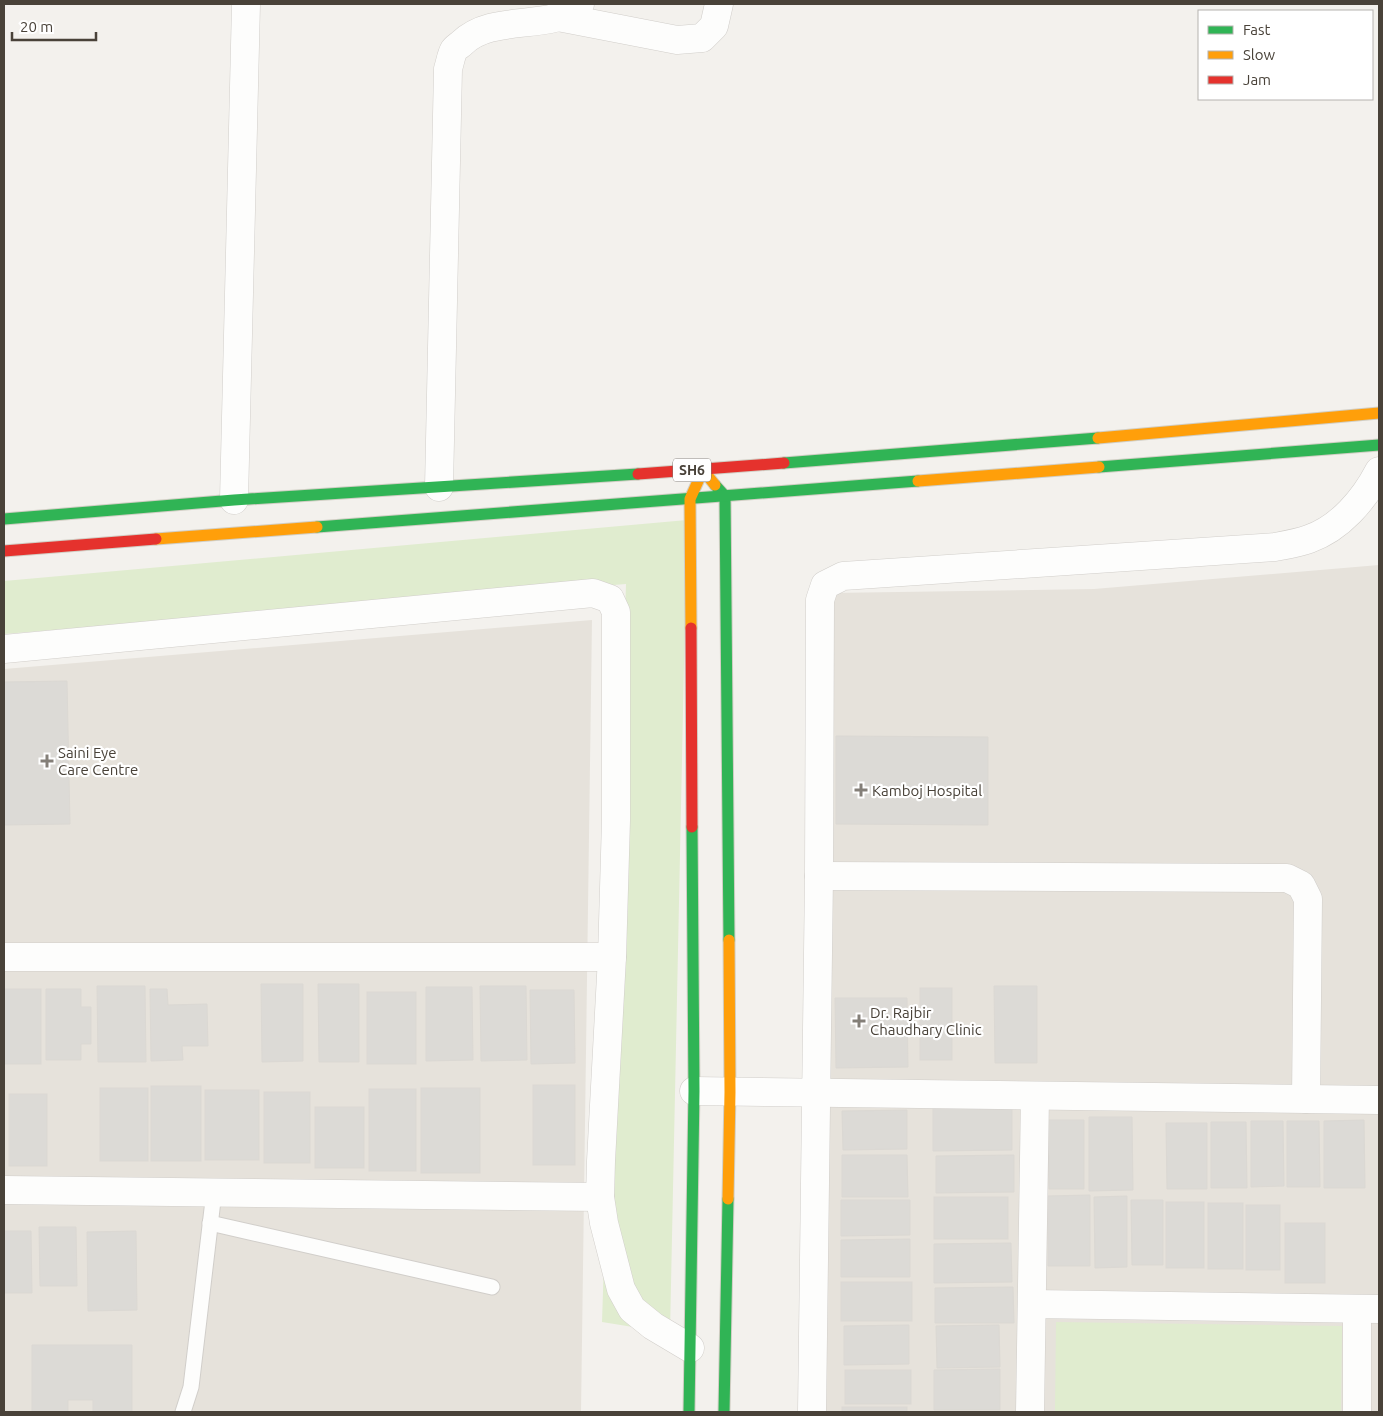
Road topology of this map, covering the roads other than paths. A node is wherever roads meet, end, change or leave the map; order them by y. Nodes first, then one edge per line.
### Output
1 (246, 4) edge
2 (719, 4) edge
3 (569, 10) edge
4 (1379, 413) edge
5 (1379, 446) edge
6 (703, 470) junction
7 (1379, 471) edge
8 (439, 487) junction
9 (724, 496) junction
10 (690, 499) junction
11 (234, 500) junction
12 (4, 519) edge
13 (4, 551) edge
14 (4, 649) edge
15 (819, 876) junction
16 (4, 956) edge
17 (612, 957) junction
18 (694, 1091) junction
19 (730, 1092) junction
20 (817, 1093) junction
21 (1035, 1096) junction
22 (1306, 1099) junction
23 (1379, 1100) edge
24 (4, 1190) edge
25 (214, 1192) junction
26 (600, 1198) junction
27 (210, 1223) junction
28 (492, 1287) dead end
29 (1032, 1304) junction
30 (1368, 1309) edge
31 (690, 1348) junction
32 (686, 1408) edge
33 (183, 1412) edge
34 (724, 1412) edge
35 (812, 1412) edge
36 (1030, 1412) edge
37 (1357, 1412) edge

1 - 11 street
2 - 3 street
3 - 8 street
4 - 6 main road, SH6
5 - 9 main road, SH6
6 - 8 main road, SH6
6 - 9 main road
6 - 10 main road
7 - 15 street
8 - 11 main road, SH6
9 - 10 main road, SH6
9 - 19 main road
10 - 13 main road, SH6
10 - 18 main road
11 - 12 main road, SH6
14 - 17 street
15 - 20 street
15 - 22 street
16 - 17 street
17 - 26 street
18 - 19 street
18 - 31 main road
19 - 20 street
19 - 34 main road
20 - 21 street
20 - 35 street
21 - 22 street
21 - 29 street
22 - 23 street
24 - 25 street
25 - 26 street
25 - 27 lane
26 - 31 street
27 - 28 lane
27 - 33 lane
29 - 30 street
29 - 36 street
30 - 37 street
31 - 32 main road

